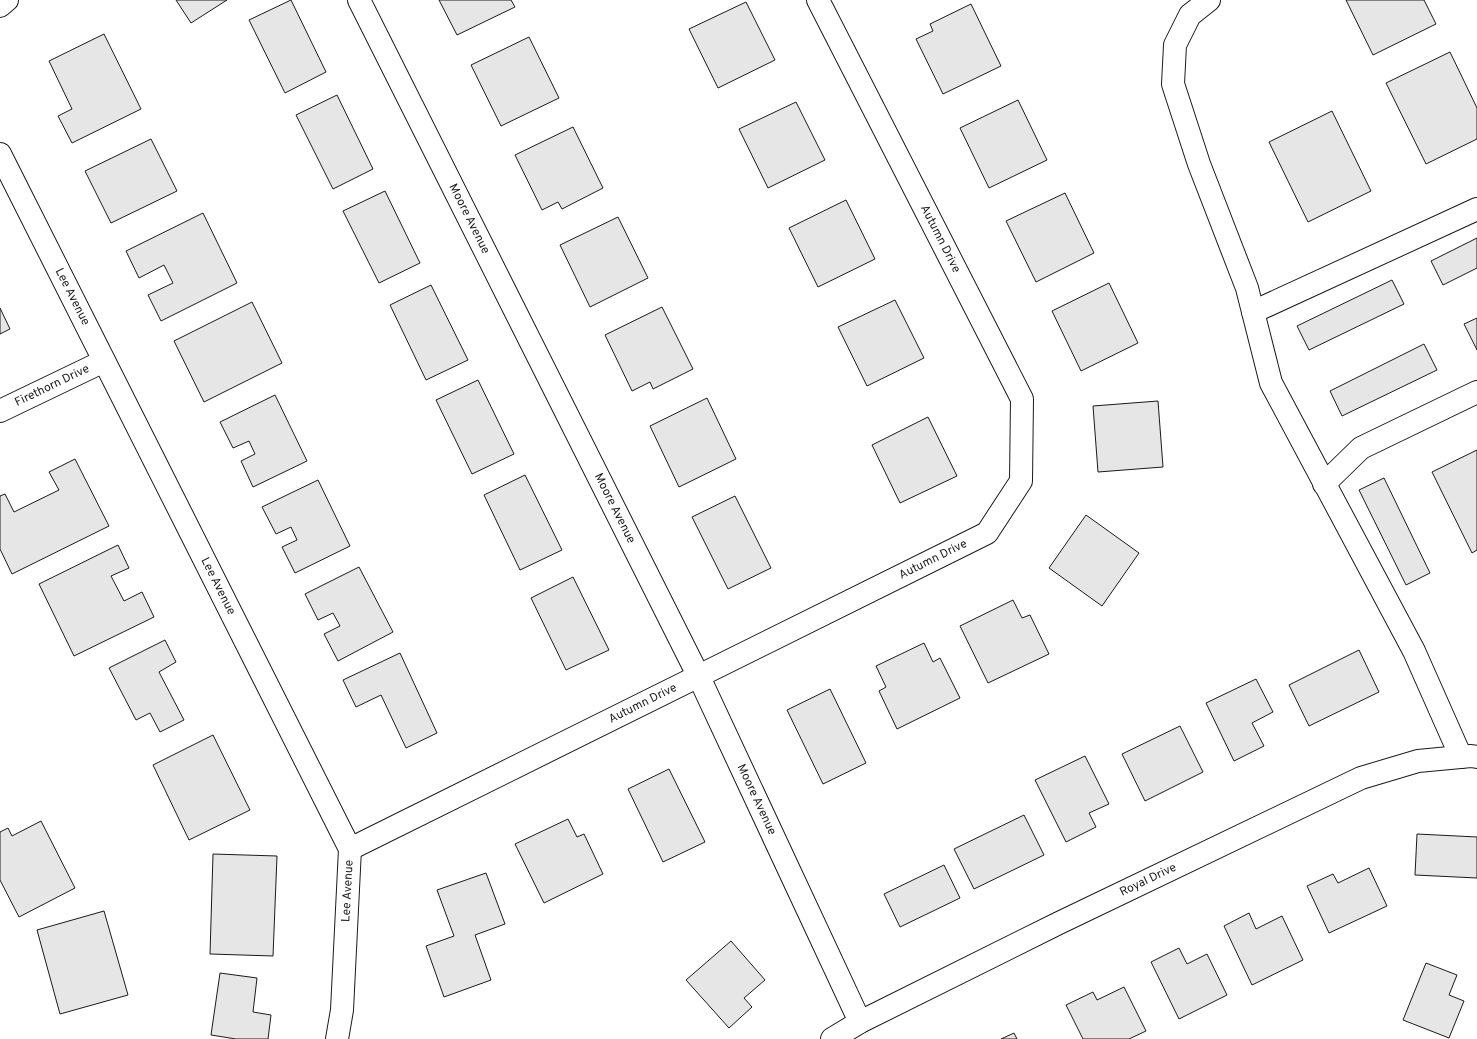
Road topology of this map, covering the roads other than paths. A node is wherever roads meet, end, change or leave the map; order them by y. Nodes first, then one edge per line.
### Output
1 (7, 0) edge
2 (358, 0) edge
3 (818, 0) edge
4 (1210, 0) edge
5 (0, 6) edge
6 (0, 154) edge
7 (1477, 209) edge
8 (1253, 312) junction
9 (104, 361) junction
10 (1477, 392) edge
11 (0, 411) edge
12 (1324, 484) junction
13 (699, 677) junction
14 (1469, 757) edge
15 (350, 849) junction
16 (860, 1022) junction
17 (337, 1039) edge
18 (832, 1039) edge

1 - 5 street
2 - 13 street, Moore Avenue
3 - 13 street, Autumn Drive
4 - 8 street
6 - 9 street, Lee Avenue
7 - 8 street
8 - 12 street
9 - 11 street, Firethorn Drive
9 - 15 street, Lee Avenue
10 - 12 street
12 - 14 street
13 - 15 street, Autumn Drive
13 - 16 street, Moore Avenue
14 - 16 street, Royal Drive
15 - 17 street, Lee Avenue
16 - 18 street, Royal Drive

